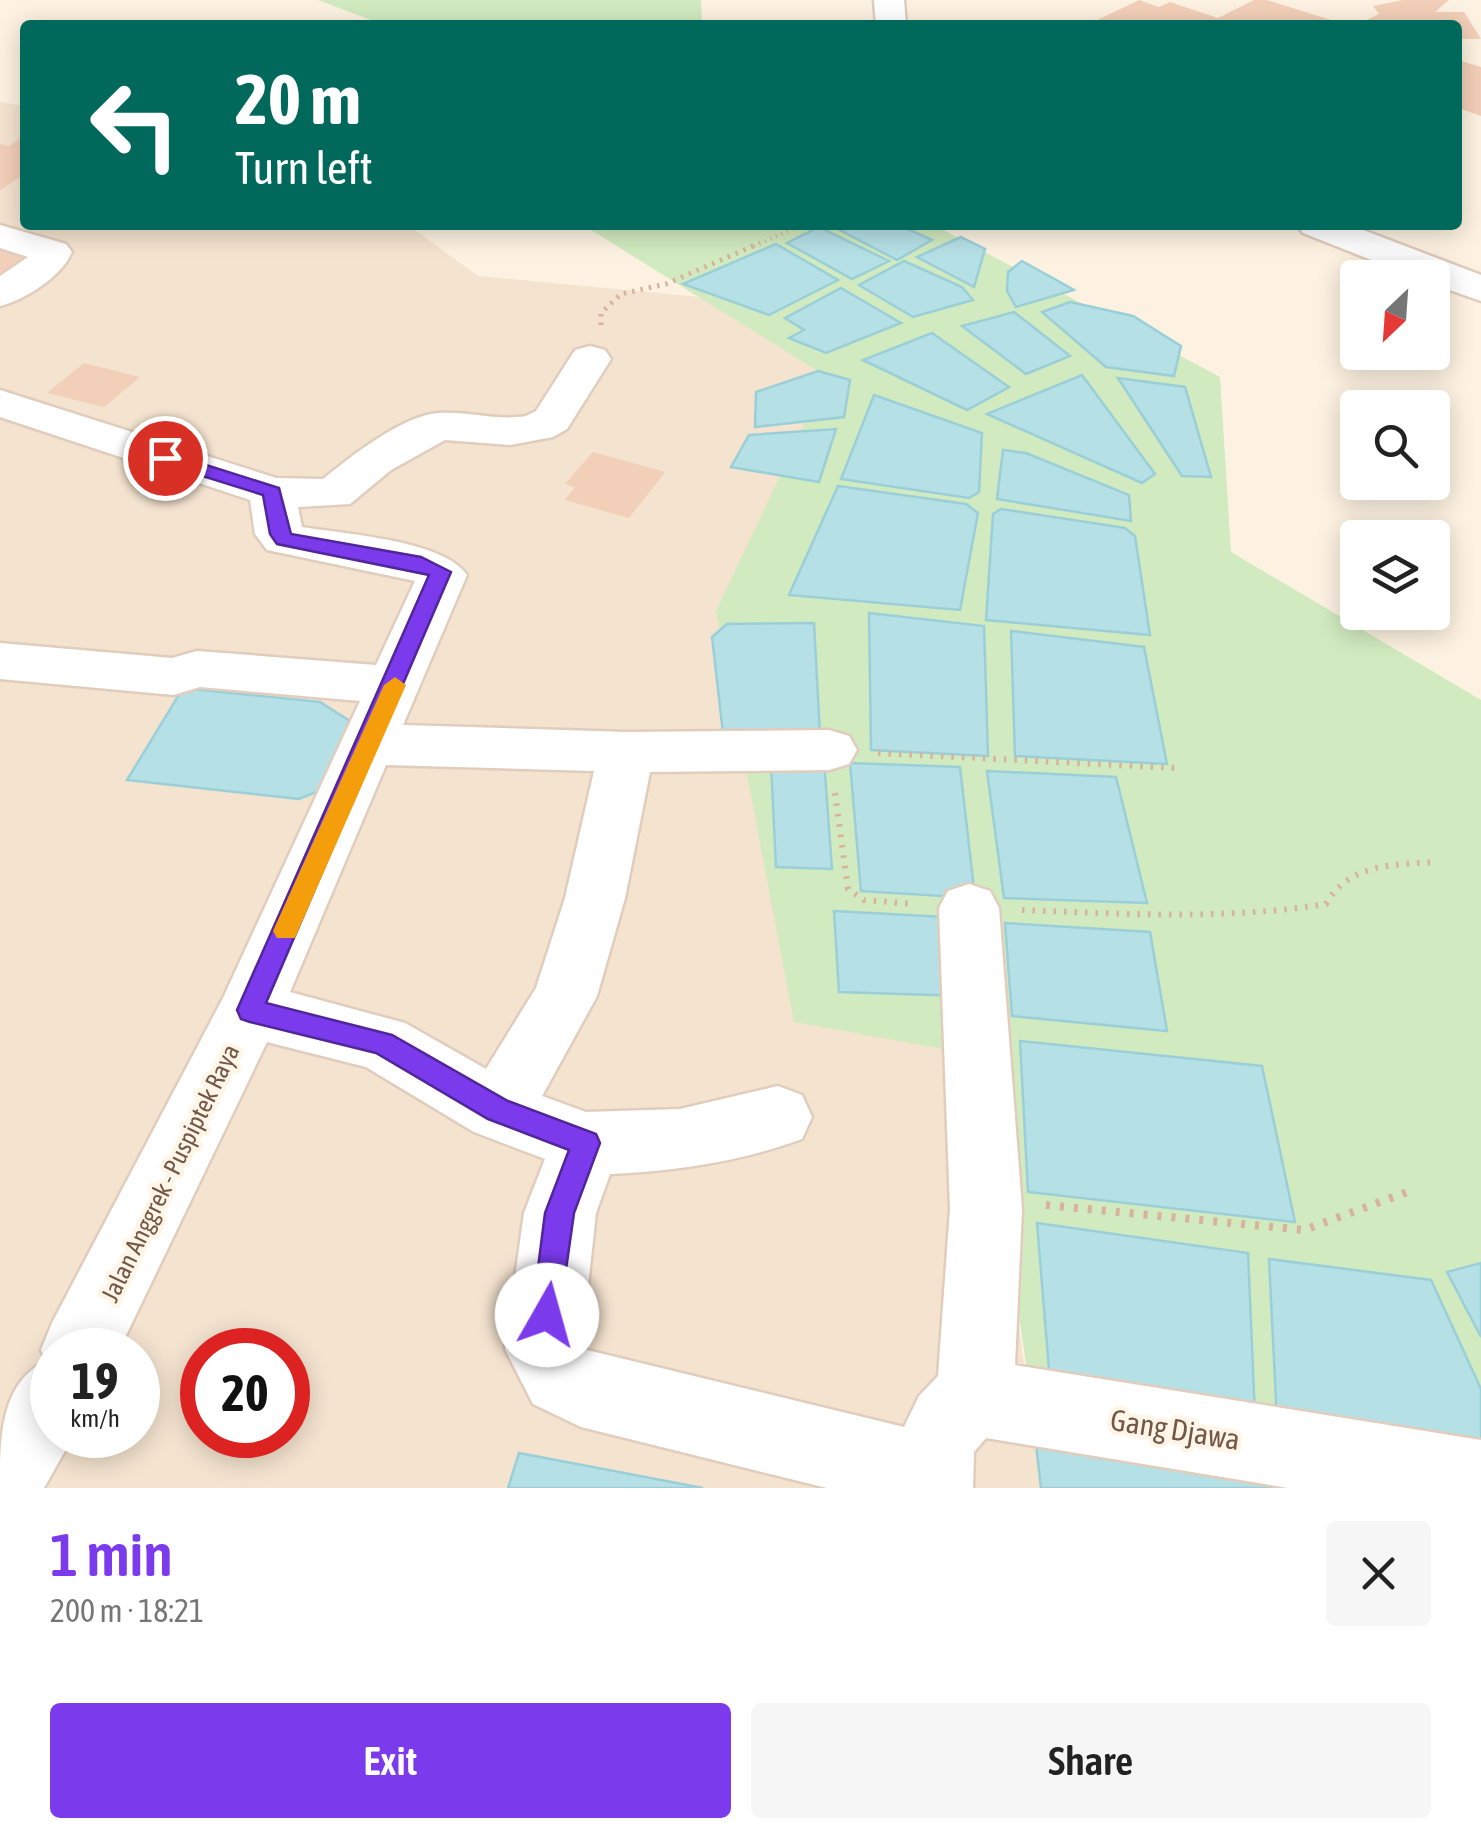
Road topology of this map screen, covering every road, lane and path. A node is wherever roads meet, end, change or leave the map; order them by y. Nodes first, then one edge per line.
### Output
1 (790, 230) edge
2 (1329, 230) edge
3 (0, 236) edge
4 (1481, 289) edge
5 (0, 294) edge
6 (590, 359) joint
7 (0, 403) edge
8 (272, 492) junction
9 (0, 661) edge
10 (395, 685) junction
11 (369, 744) junction
12 (830, 750) junction
13 (626, 752) junction
14 (1176, 768) dead end
15 (1435, 862) dead end
16 (970, 908) junction
17 (250, 1010) junction
18 (498, 1110) junction
19 (778, 1116) dead end
20 (586, 1143) junction
21 (1410, 1190) dead end
22 (986, 1209) junction
23 (90, 1328) edge
24 (976, 1396) junction
25 (30, 1436) edge
26 (1481, 1480) edge
27 (932, 1481) edge
28 (0, 1488) edge

1 - 6 path
2 - 4 street
3 - 5 street
6 - 8 street
7 - 8 street
8 - 10 street, Jalan Anggrek - Puspiptek Raya
9 - 10 street
10 - 11 street, Jalan Anggrek - Puspiptek Raya
11 - 13 street
11 - 17 street, Jalan Anggrek - Puspiptek Raya
12 - 13 street
12 - 14 path
12 - 16 path
13 - 18 street
15 - 16 path
16 - 22 street
17 - 18 street
17 - 23 street, Jalan Anggrek - Puspiptek Raya
18 - 20 street
19 - 20 street
20 - 27 street
21 - 22 path
22 - 24 street
24 - 26 street, Gang Djawa
24 - 27 street
25 - 28 street

